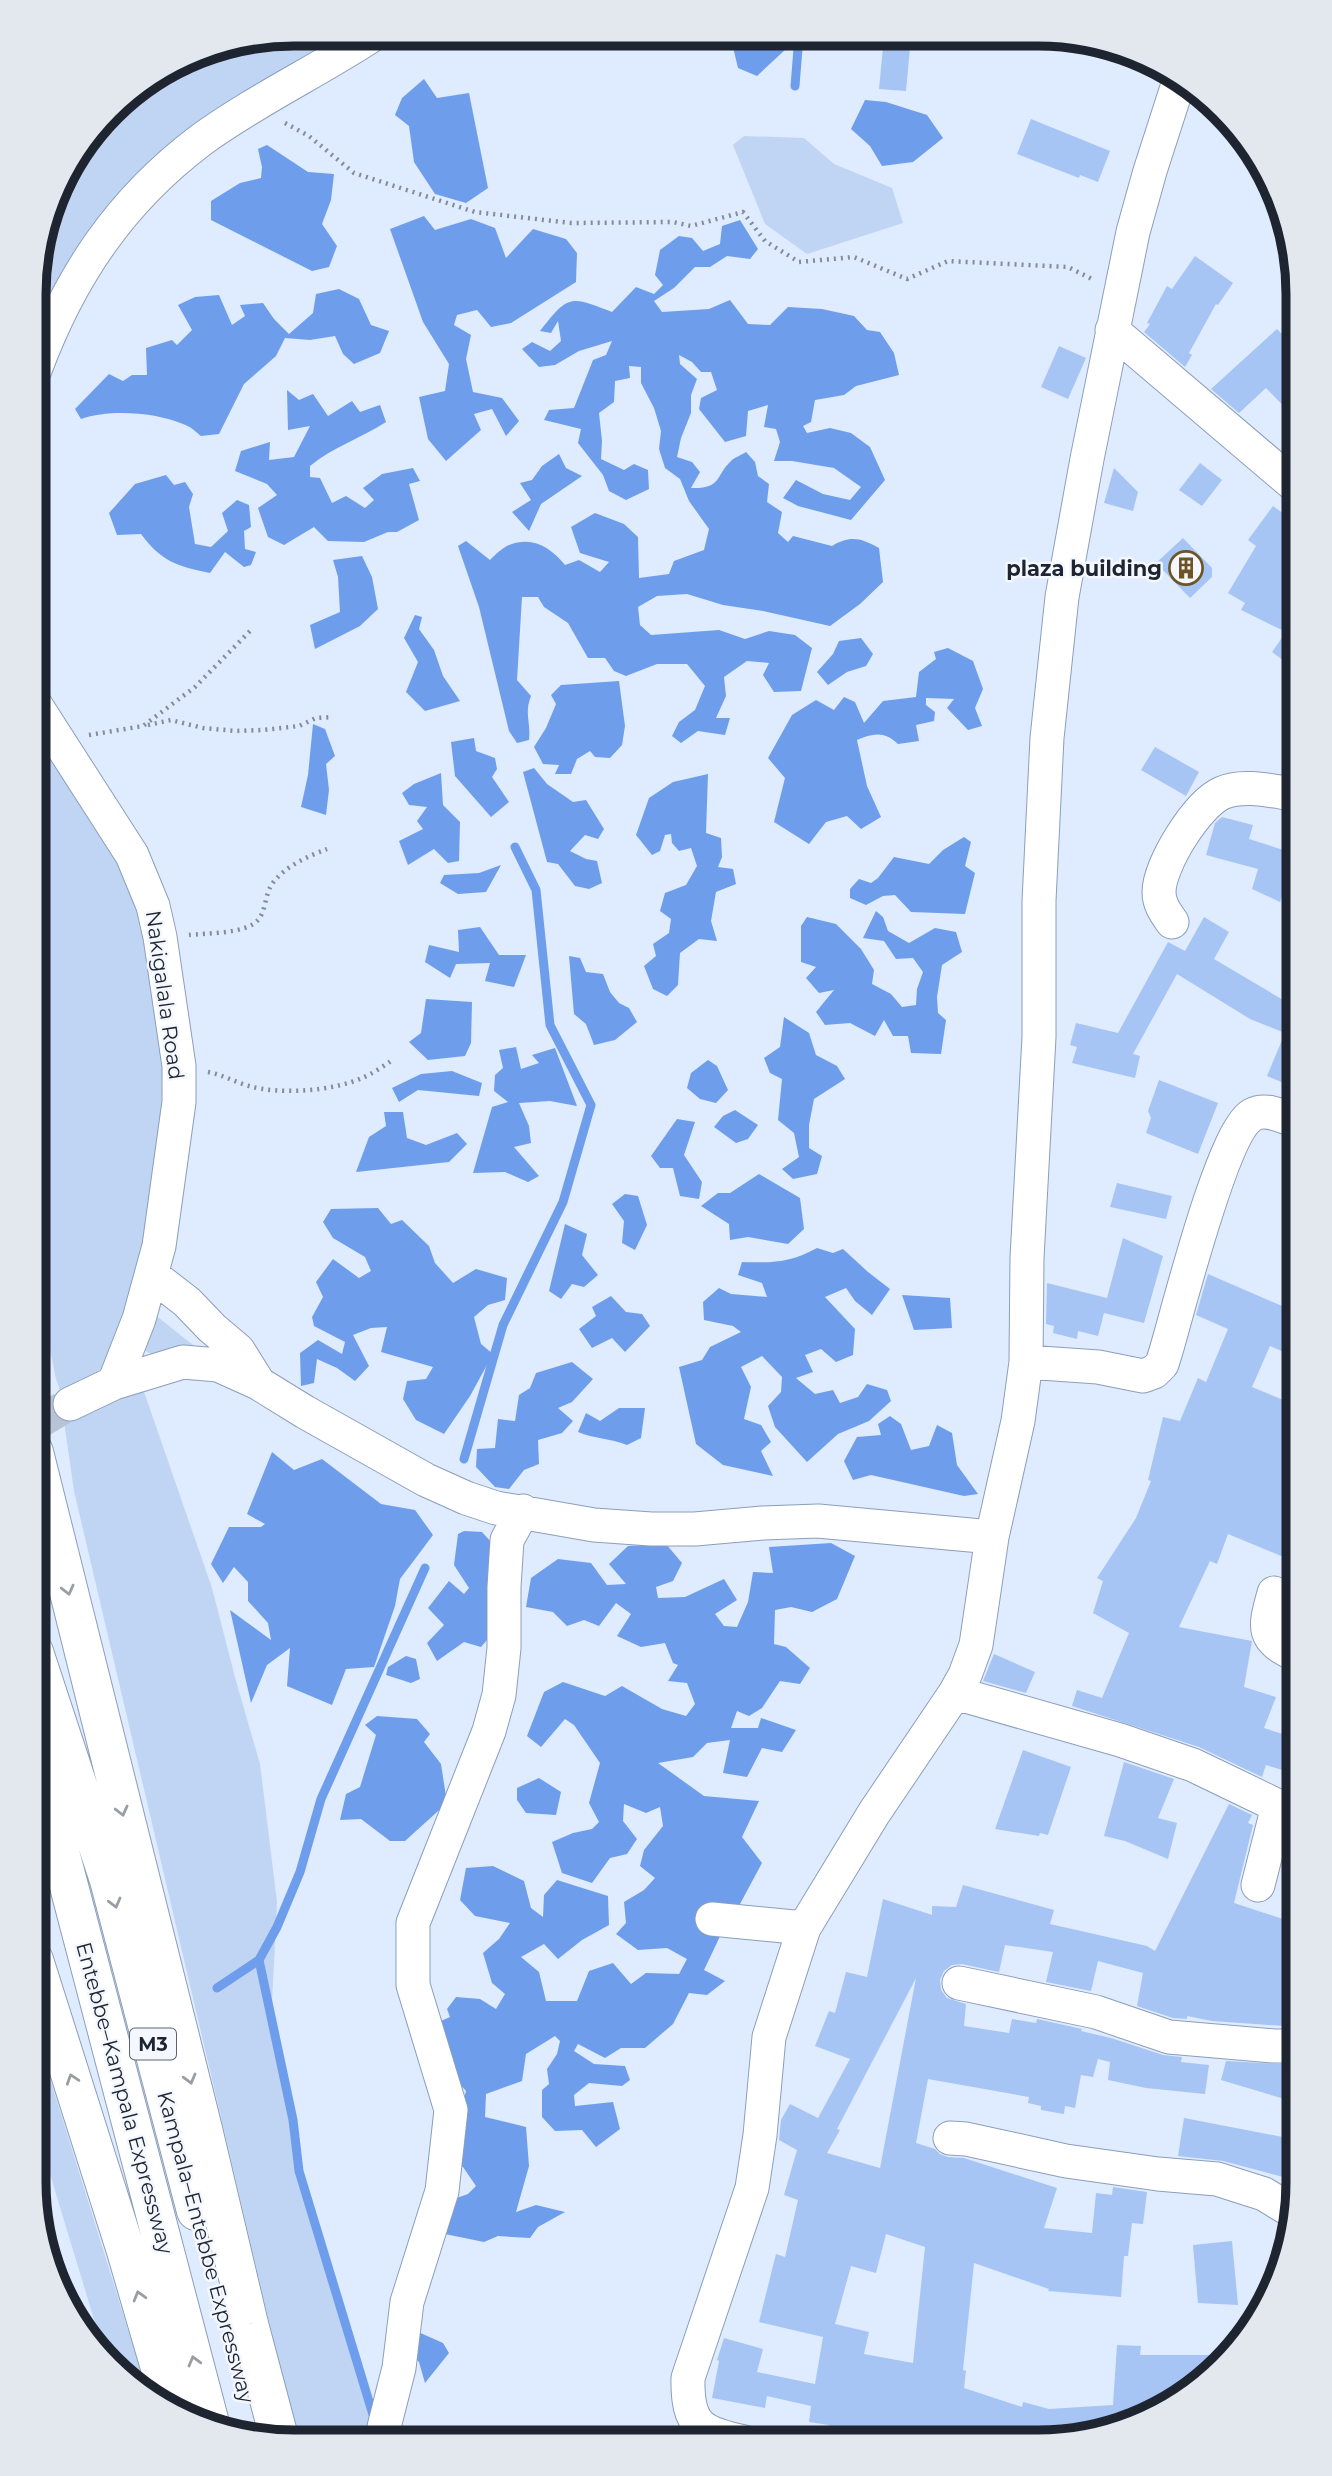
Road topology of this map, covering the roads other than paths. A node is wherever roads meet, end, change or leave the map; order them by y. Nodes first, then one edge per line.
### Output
1 (354, 46) edge
2 (1177, 88) edge
3 (1112, 330) junction
4 (46, 345) edge
5 (1286, 478) edge
6 (46, 722) edge
7 (1286, 794) edge
8 (1172, 922) dead end
9 (1286, 1118) edge
10 (152, 1275) junction
11 (1026, 1362) junction
12 (258, 1383) junction
13 (108, 1385) junction
14 (70, 1405) tunnel mouth
15 (46, 1500) edge
16 (523, 1511) junction
17 (992, 1537) junction
18 (1274, 1593) dead end
19 (1286, 1650) edge
20 (46, 1688) edge
21 (955, 1693) junction
22 (1286, 1805) edge
23 (46, 1808) edge
24 (1286, 1811) edge
25 (1258, 1885) dead end
26 (712, 1919) dead end
27 (804, 1928) junction
28 (959, 1983) dead end
29 (46, 2001) edge
30 (1286, 2046) edge
31 (950, 2138) dead end
32 (1285, 2207) edge
33 (168, 2396) edge
34 (208, 2415) edge
35 (254, 2427) edge
36 (277, 2430) edge
37 (384, 2430) edge
38 (704, 2430) edge

1 - 4 street
2 - 3 street
3 - 5 street
3 - 11 street
6 - 10 street, Nakigalala Road
7 - 8 street
9 - 11 street
10 - 12 street
10 - 13 street, Nakigalala Road
11 - 17 street
12 - 13 street
12 - 16 street
13 - 14 street
15 -> 36 highway
16 - 17 street
16 - 37 street
17 - 21 street
18 - 19 street
20 -> 35 highway, Kampala–Entebbe Expressway / M3
21 - 22 street
21 - 27 street
34 -> 23 highway, Entebbe–Kampala Expressway / M3
24 - 25 street
26 - 27 street
27 - 38 street
28 - 30 street
33 -> 29 highway
31 - 32 street

